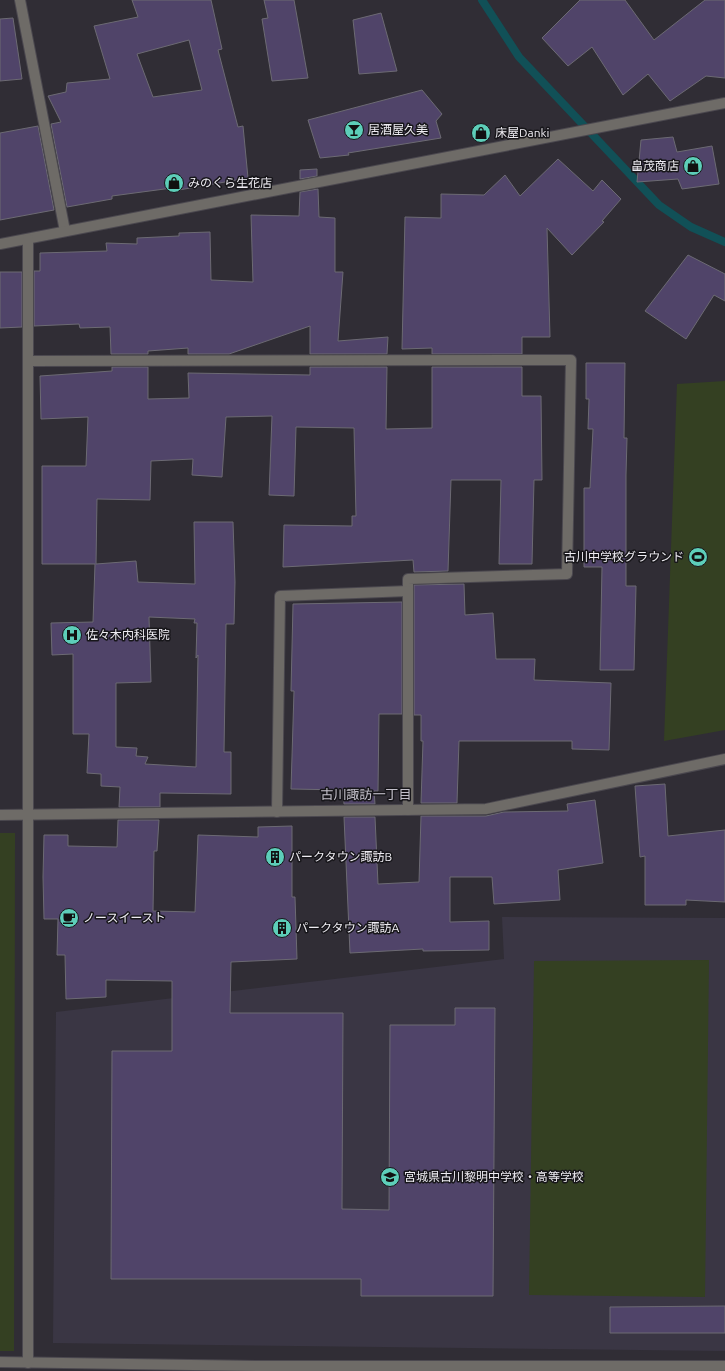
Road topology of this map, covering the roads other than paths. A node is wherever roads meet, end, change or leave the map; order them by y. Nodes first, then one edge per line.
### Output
1 (20, 0) edge
2 (725, 103) edge
3 (65, 232) junction
4 (28, 239) junction
5 (0, 244) edge
6 (29, 360) junction
7 (408, 591) junction
8 (725, 760) edge
9 (408, 810) junction
10 (277, 812) junction
11 (0, 815) edge
12 (28, 815) junction
13 (0, 1362) edge
14 (28, 1363) junction
15 (725, 1366) edge
16 (259, 1368) edge
17 (481, 1369) edge

1 - 3 street
2 - 3 street
3 - 4 street
4 - 5 street
4 - 6 street
6 - 7 street
6 - 12 street
7 - 9 street
7 - 10 street
8 - 9 street
9 - 10 street
10 - 12 street
11 - 12 street
12 - 14 street
13 - 14 street
14 - 16 street
15 - 17 street
16 - 17 street

